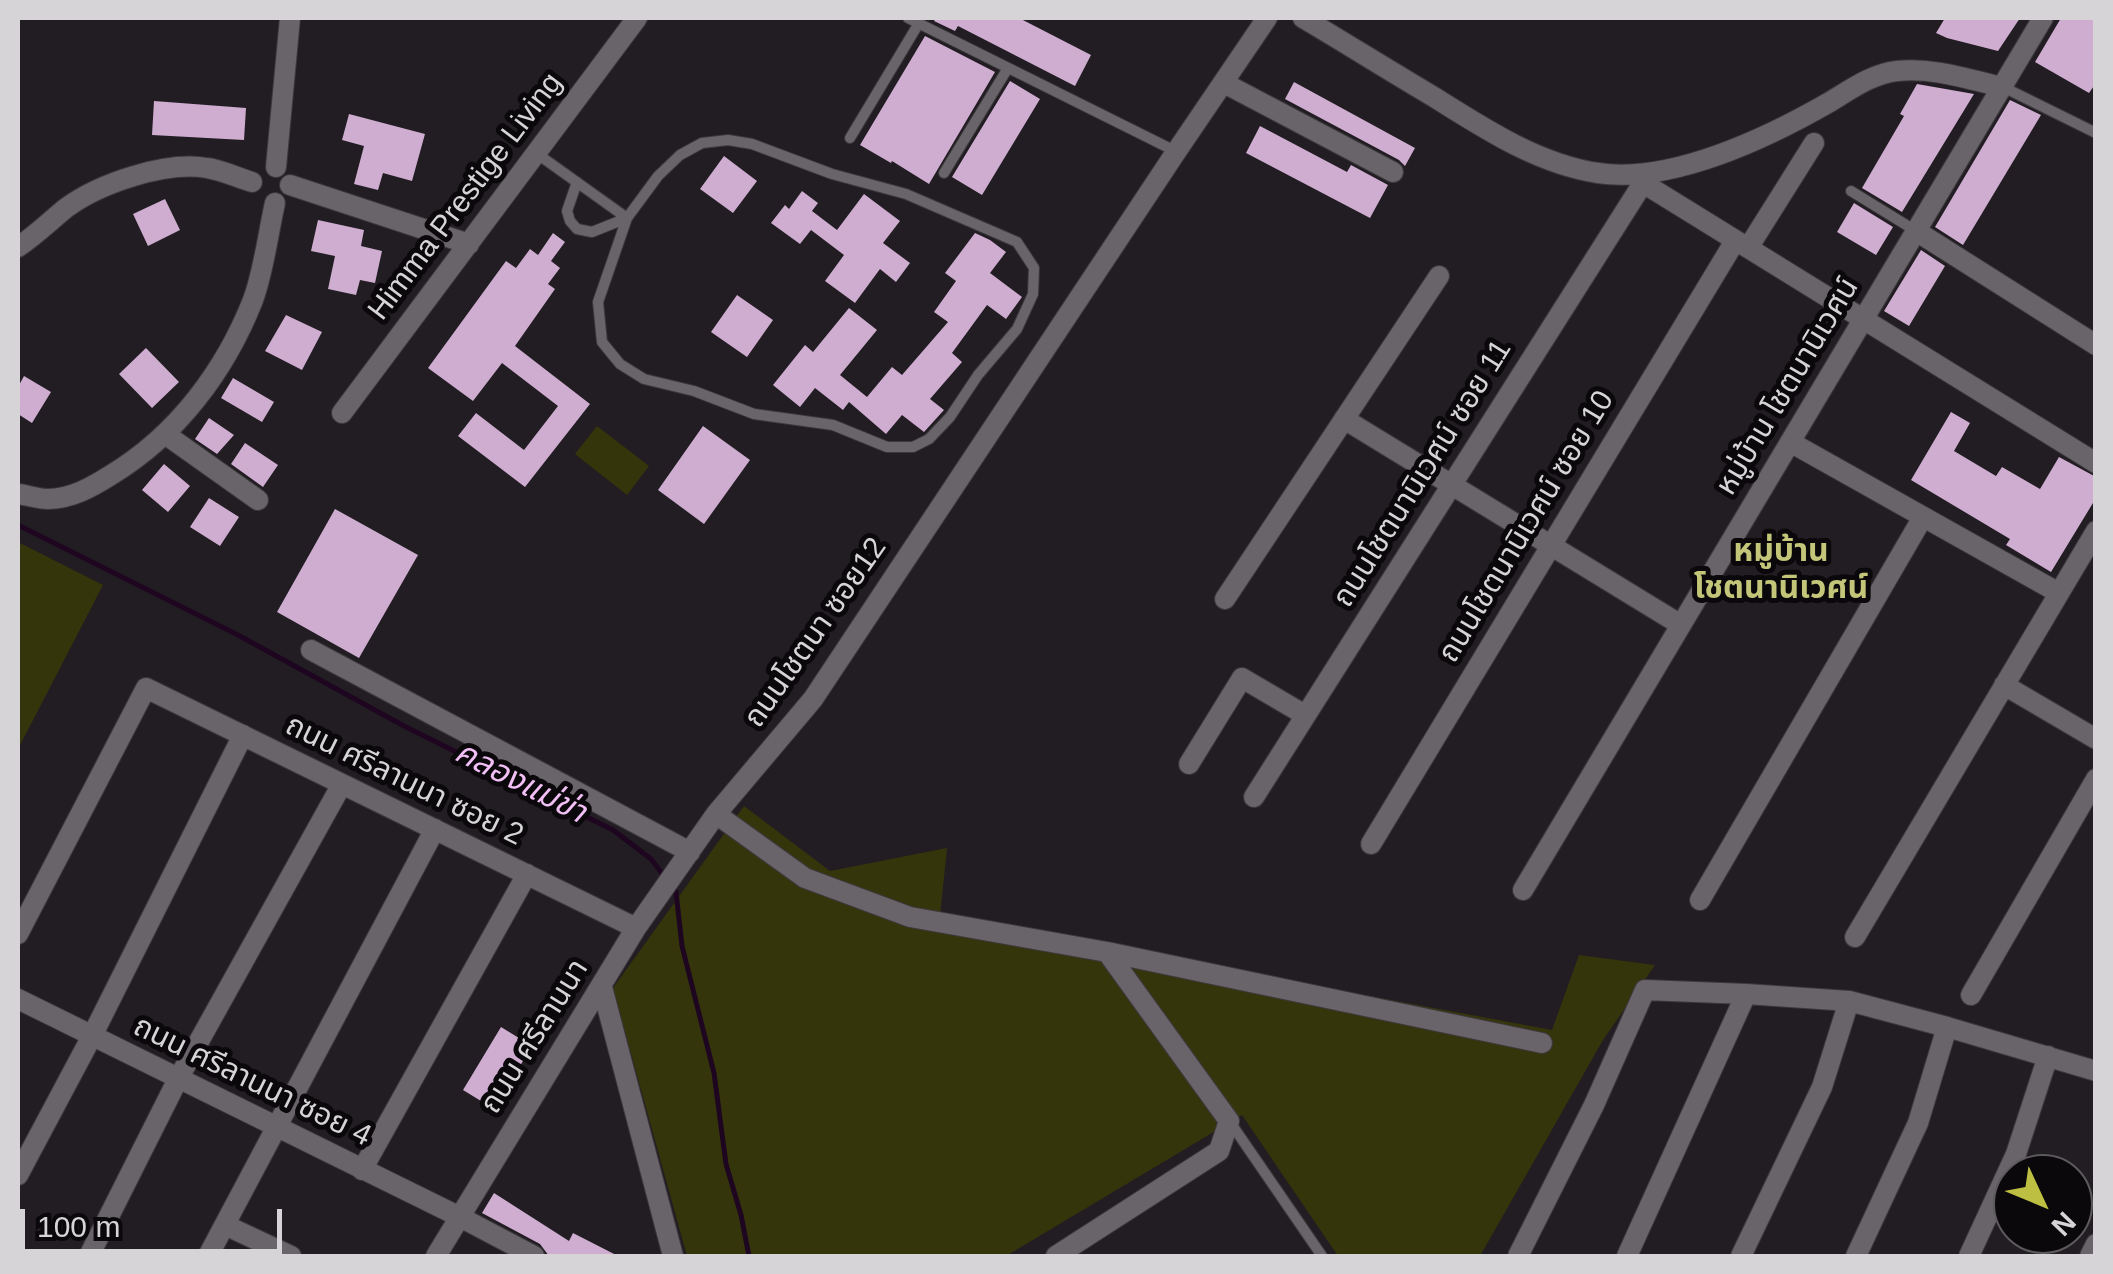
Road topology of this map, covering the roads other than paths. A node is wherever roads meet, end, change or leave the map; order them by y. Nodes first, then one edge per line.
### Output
1 (290, 18) edge
2 (1268, 18) edge
3 (1303, 18) edge
4 (2043, 18) edge
5 (629, 20) edge
6 (913, 20) edge
7 (1008, 68) junction
8 (1224, 82) junction
9 (2002, 87) junction
10 (2096, 133) edge
11 (850, 138) dead end
12 (1814, 143) dead end
13 (1176, 152) junction
14 (536, 153) junction
15 (276, 166) junction
16 (1393, 172) dead end
17 (944, 173) dead end
18 (252, 182) junction
19 (577, 182) junction
20 (290, 185) junction
21 (1851, 191) dead end
22 (275, 203) junction
23 (627, 218) junction
24 (1916, 231) junction
25 (468, 244) junction
26 (1741, 244) junction
27 (18, 247) edge
28 (1440, 276) dead end
29 (1862, 320) junction
30 (2096, 345) edge
31 (342, 413) dead end
32 (1344, 420) junction
33 (165, 434) junction
34 (1790, 442) junction
35 (2096, 464) edge
36 (1451, 485) junction
37 (18, 494) edge
38 (258, 500) dead end
39 (1923, 517) junction
40 (2096, 531) edge
41 (1551, 546) junction
42 (2059, 593) junction
43 (1224, 599) dead end
44 (1681, 626) junction
45 (311, 650) dead end
46 (2004, 685) junction
47 (1305, 715) junction
48 (243, 736) junction
49 (2096, 739) edge
50 (1189, 764) dead end
51 (2096, 778) edge
52 (342, 784) junction
53 (1254, 797) dead end
54 (716, 814) junction
55 (435, 829) junction
56 (1371, 844) dead end
57 (690, 852) junction
58 (527, 874) junction
59 (1523, 890) dead end
60 (1700, 900) dead end
61 (636, 928) junction
62 (18, 934) edge
63 (1854, 937) dead end
64 (1108, 952) junction
65 (602, 987) junction
66 (1746, 994) junction
67 (1971, 995) dead end
68 (18, 999) edge
69 (1849, 1001) junction
70 (1948, 1027) junction
71 (92, 1036) junction
72 (1542, 1043) dead end
73 (2048, 1056) junction
74 (2096, 1071) edge
75 (178, 1079) junction
76 (1230, 1121) junction
77 (277, 1128) junction
78 (362, 1170) junction
79 (18, 1174) edge
80 (460, 1217) junction
81 (226, 1225) junction
82 (2096, 1244) edge
83 (89, 1256) edge
84 (208, 1256) edge
85 (291, 1256) edge
86 (436, 1256) edge
87 (534, 1256) edge
88 (672, 1256) edge
89 (1056, 1256) edge
90 (1322, 1256) edge
91 (1518, 1256) edge
92 (1628, 1256) edge
93 (1741, 1256) edge
94 (1856, 1256) edge
95 (1969, 1256) edge
96 (2090, 1256) edge

1 - 15 street
2 - 8 street, ถนนโชตนา ซอย12
3 - 9 street
4 - 9 street, หมู่บ้าน โชตนานิเวศน์
5 - 14 street, Himma Prestige Living
6 - 7 lane
6 - 11 lane
7 - 13 lane
7 - 17 lane
8 - 13 street, ถนนโชตนา ซอย12
8 - 16 street
9 - 10 lane
9 - 24 street, หมู่บ้าน โชตนานิเวศน์
12 - 26 street, ถนนโชตนานิเวศน์ ซอย 10
13 - 54 street, ถนนโชตนา ซอย12
14 - 19 lane
14 - 25 street, Himma Prestige Living
15 - 18 street
15 - 20 street
18 - 22 street
18 - 27 street
19 - 23 lane
19 - 23 lane
20 - 22 street
20 - 25 street
21 - 24 lane
22 - 33 street
23 - 23 lane
24 - 29 street, หมู่บ้าน โชตนานิเวศน์
24 - 30 street
25 - 31 street, Himma Prestige Living
26 - 29 street
26 - 36 street, ถนนโชตนานิเวศน์ ซอย 11
26 - 41 street, ถนนโชตนานิเวศน์ ซอย 10
28 - 32 street
29 - 34 street, หมู่บ้าน โชตนานิเวศน์
29 - 35 street
32 - 36 street
32 - 43 street
33 - 37 street
33 - 38 street
34 - 39 street
34 - 44 street, หมู่บ้าน โชตนานิเวศน์
36 - 41 street
36 - 47 street, ถนนโชตนานิเวศน์ ซอย 11
39 - 42 street
39 - 60 street
40 - 42 street
41 - 44 street
41 - 56 street, ถนนโชตนานิเวศน์ ซอย 10
42 - 46 street
44 - 59 street, หมู่บ้าน โชตนานิเวศน์
45 - 57 street
46 - 49 street
46 - 63 street
47 - 50 street
47 - 53 street, ถนนโชตนานิเวศน์ ซอย 11
48 - 52 street, ถนน ศรีลานนา ซอย 2
48 - 62 street, ถนน ศรีลานนา ซอย 2
48 - 71 street
51 - 67 street
52 - 55 street, ถนน ศรีลานนา ซอย 2
52 - 75 street
54 - 57 street, ถนนโชตนา ซอย12
54 - 64 street
55 - 58 street, ถนน ศรีลานนา ซอย 2
55 - 77 street
57 - 61 street, ถนน ศรีลานนา
58 - 61 street, ถนน ศรีลานนา ซอย 2
58 - 78 street
61 - 65 street, ถนน ศรีลานนา
64 - 72 street
64 - 76 street
65 - 80 street, ถนน ศรีลานนา
65 - 88 street
66 - 69 street
66 - 91 street
66 - 92 street
68 - 71 street, ถนน ศรีลานนา ซอย 4
69 - 70 street
69 - 93 street
70 - 73 street
70 - 94 street
71 - 75 street, ถนน ศรีลานนา ซอย 4
71 - 79 street
73 - 74 street
73 - 95 street
75 - 77 street, ถนน ศรีลานนา ซอย 4
75 - 83 street
76 - 89 street
76 - 90 lane
77 - 78 street, ถนน ศรีลานนา ซอย 4
77 - 81 street
78 - 80 street, ถนน ศรีลานนา ซอย 4
80 - 86 street, ถนน ศรีลานนา
80 - 87 street, ถนน ศรีลานนา ซอย 4
81 - 84 street
81 - 85 street
82 - 96 street

